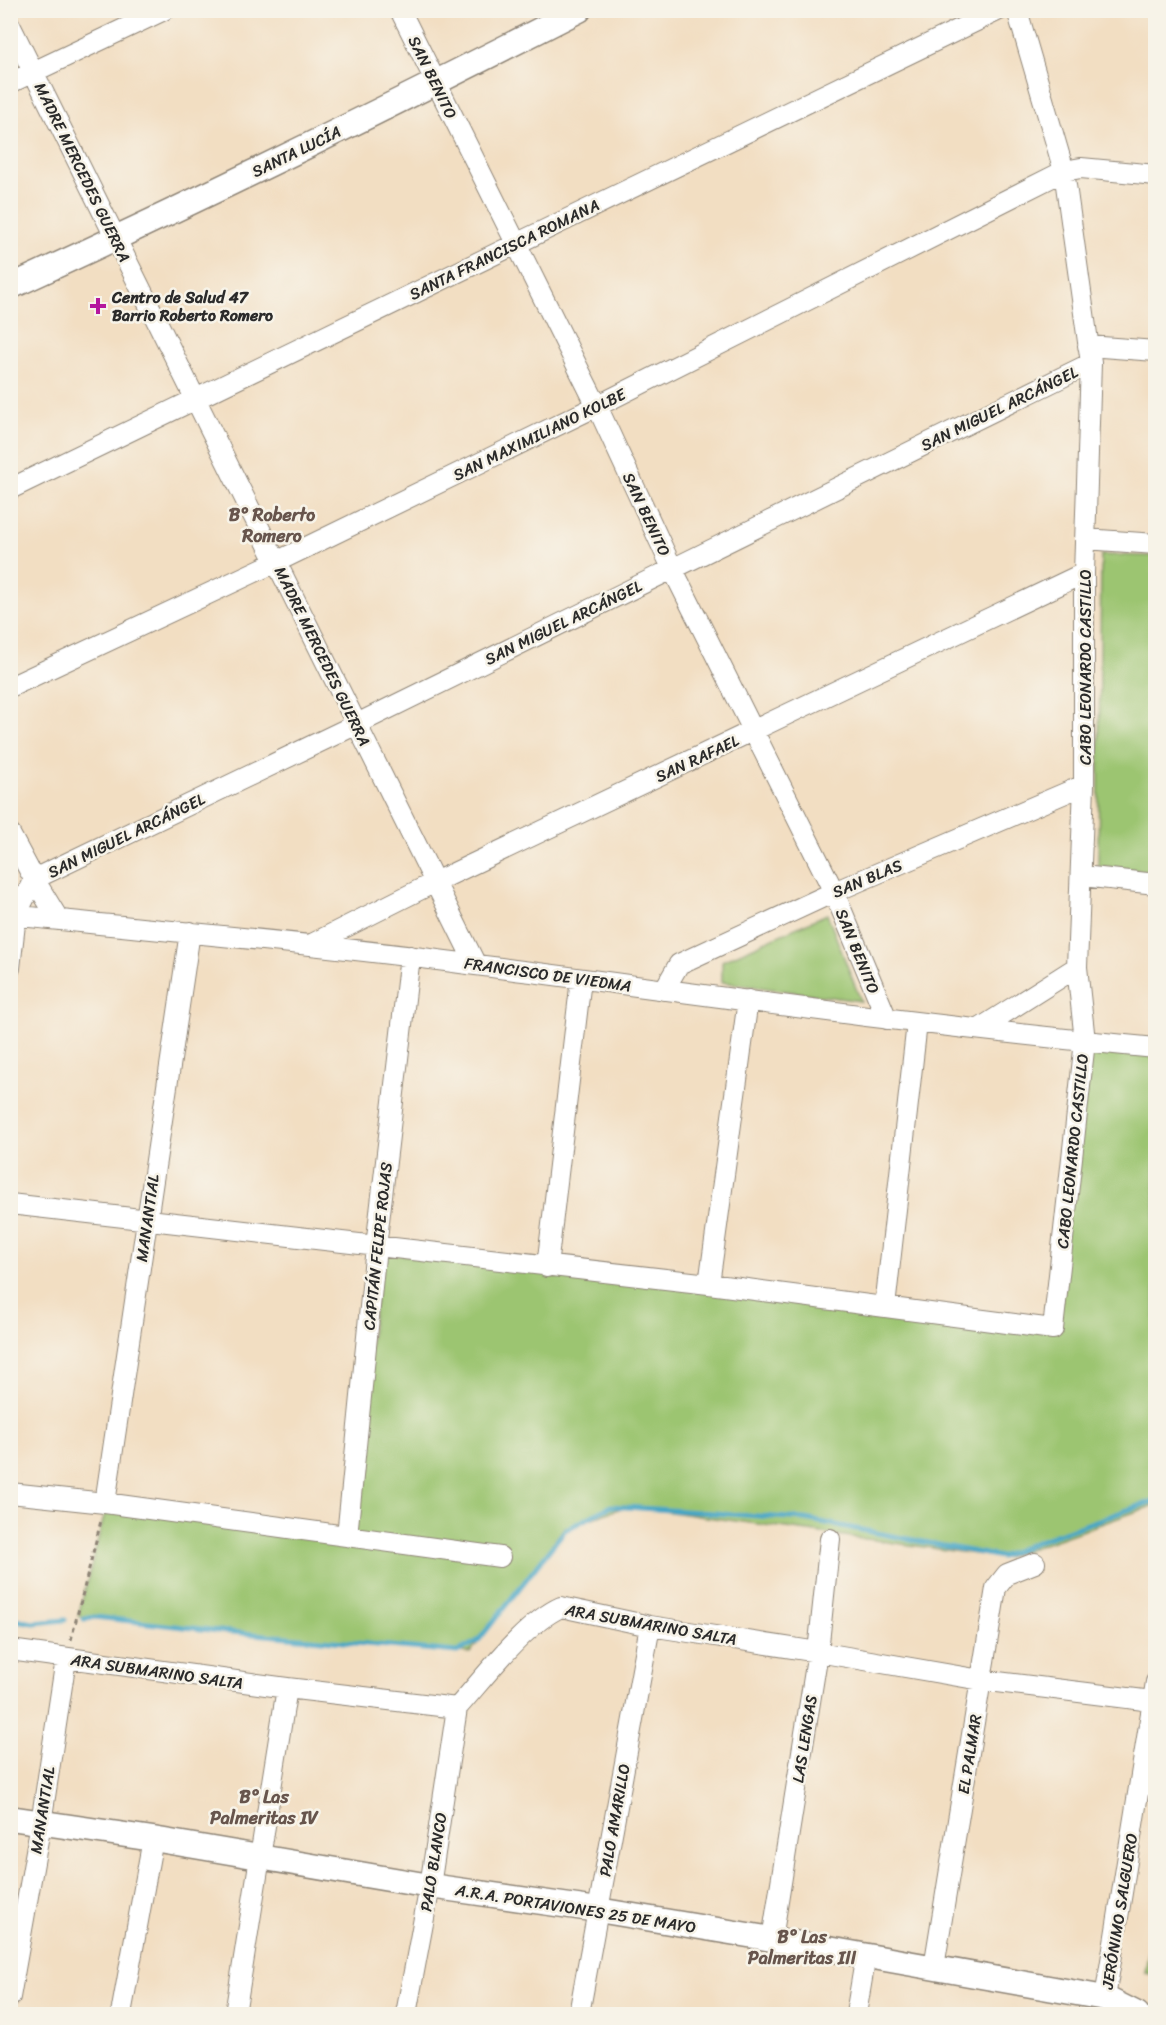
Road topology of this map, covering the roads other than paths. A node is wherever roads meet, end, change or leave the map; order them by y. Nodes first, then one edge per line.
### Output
1 (164, 10) edge
2 (400, 10) edge
3 (579, 10) edge
4 (999, 10) edge
5 (1017, 10) edge
6 (10, 25) edge
7 (34, 72) junction
8 (10, 83) edge
9 (436, 83) junction
10 (1064, 171) junction
11 (1155, 175) edge
12 (116, 239) junction
13 (515, 243) junction
14 (10, 287) edge
15 (1155, 351) edge
16 (1090, 355) junction
17 (196, 400) junction
18 (597, 406) junction
19 (10, 489) edge
20 (1085, 539) junction
21 (1155, 544) edge
22 (276, 562) junction
23 (672, 568) junction
24 (1084, 573) junction
25 (10, 687) edge
26 (357, 724) junction
27 (754, 731) junction
28 (1084, 785) junction
29 (10, 834) edge
30 (1082, 876) junction
31 (34, 879) junction
32 (435, 882) junction
33 (1155, 884) edge
34 (834, 892) junction
35 (13, 915) edge
36 (59, 920) junction
37 (190, 932) junction
38 (310, 945) junction
39 (410, 956) junction
40 (476, 965) junction
41 (1077, 967) junction
42 (10, 968) edge
43 (581, 979) junction
44 (664, 990) junction
45 (748, 1000) junction
46 (887, 1019) junction
47 (917, 1023) junction
48 (979, 1029) junction
49 (1085, 1041) junction
50 (1155, 1048) edge
51 (10, 1204) edge
52 (146, 1221) junction
53 (376, 1247) junction
54 (547, 1267) junction
55 (709, 1284) junction
56 (885, 1307) junction
57 (10, 1493) edge
58 (105, 1503) junction
59 (347, 1536) junction
60 (830, 1539) dead end
61 (500, 1557) dead end
62 (1035, 1563) dead end
63 (650, 1626) junction
64 (10, 1650) edge
65 (818, 1652) junction
66 (66, 1659) junction
67 (981, 1680) junction
68 (287, 1688) junction
69 (1154, 1692) edge
70 (457, 1708) junction
71 (10, 1818) edge
72 (40, 1823) junction
73 (153, 1839) junction
74 (261, 1857) junction
75 (430, 1886) junction
76 (598, 1910) junction
77 (772, 1939) junction
78 (866, 1955) junction
79 (934, 1967) junction
80 (10, 1997) edge
81 (1105, 1998) junction
82 (121, 2014) edge
83 (234, 2014) edge
84 (406, 2014) edge
85 (579, 2014) edge
86 (856, 2014) edge
87 (1135, 2014) edge

1 - 7 street
2 - 9 street, SAN BENITO
3 - 9 street, SANTA LUCÍA
4 - 13 street, SANTA FRANCISCA ROMANA
5 - 10 street, CABO LEONARDO CASTILLO
6 - 7 street, MADRE MERCEDES GUERRA
7 - 8 street
7 - 12 street, MADRE MERCEDES GUERRA
9 - 12 street, SANTA LUCÍA
9 - 13 street, SAN BENITO
10 - 11 street
10 - 16 street, CABO LEONARDO CASTILLO
10 - 18 street, SAN MAXIMILIANO KOLBE
12 - 14 street, SANTA LUCÍA
12 - 17 street, MADRE MERCEDES GUERRA
13 - 17 street, SANTA FRANCISCA ROMANA
13 - 18 street, SAN BENITO
15 - 16 street
16 - 20 street, CABO LEONARDO CASTILLO
16 - 23 street, SAN MIGUEL ARCÁNGEL
17 - 19 street, SANTA FRANCISCA ROMANA
17 - 22 street, MADRE MERCEDES GUERRA
18 - 22 street, SAN MAXIMILIANO KOLBE
18 - 23 street, SAN BENITO
20 - 21 street
20 - 24 street, CABO LEONARDO CASTILLO
22 - 25 street, SAN MAXIMILIANO KOLBE
22 - 26 street, MADRE MERCEDES GUERRA
23 - 26 street, SAN MIGUEL ARCÁNGEL
23 - 27 street, SAN BENITO
24 - 27 street, SAN RAFAEL
24 - 28 street, CABO LEONARDO CASTILLO
26 - 31 street, SAN MIGUEL ARCÁNGEL
26 - 32 street, MADRE MERCEDES GUERRA
27 - 32 street, SAN RAFAEL
27 - 34 street, SAN BENITO
28 - 30 street, CABO LEONARDO CASTILLO
28 - 34 street, SAN BLAS
29 - 31 street
30 - 33 street
30 - 41 street, CABO LEONARDO CASTILLO
31 - 35 street
31 - 36 street
32 - 38 street, SAN RAFAEL
32 - 40 street, MADRE MERCEDES GUERRA
34 - 44 street, SAN BLAS
34 - 46 street, SAN BENITO
35 - 36 street, FRANCISCO DE VIEDMA
35 - 42 street
36 - 37 street, FRANCISCO DE VIEDMA
37 - 38 street, FRANCISCO DE VIEDMA
37 - 52 street, MANANTIAL
38 - 39 street, FRANCISCO DE VIEDMA
39 - 40 street, FRANCISCO DE VIEDMA
39 - 53 street, CAPITÁN FELIPE ROJAS
40 - 43 street, FRANCISCO DE VIEDMA
41 - 48 street
41 - 49 street, CABO LEONARDO CASTILLO
43 - 44 street, FRANCISCO DE VIEDMA
43 - 54 street
44 - 45 street, FRANCISCO DE VIEDMA
45 - 46 street, FRANCISCO DE VIEDMA
45 - 55 street
46 - 47 street, FRANCISCO DE VIEDMA
47 - 48 street, FRANCISCO DE VIEDMA
47 - 56 street
48 - 49 street, FRANCISCO DE VIEDMA
49 - 50 street, FRANCISCO DE VIEDMA
49 - 56 street, CABO LEONARDO CASTILLO
51 - 52 street
52 - 53 street
52 - 58 street, MANANTIAL
53 - 54 street
53 - 59 street, CAPITÁN FELIPE ROJAS
54 - 55 street
55 - 56 street
57 - 58 street
58 - 59 street
59 - 61 street
60 - 65 street, LAS LENGAS
62 - 67 street, EL PALMAR
63 - 65 street, ARA SUBMARINO SALTA
63 - 70 street, ARA SUBMARINO SALTA
63 - 76 street, PALO AMARILLO
64 - 66 street, ARA SUBMARINO SALTA
65 - 67 street, ARA SUBMARINO SALTA
65 - 77 street, LAS LENGAS
66 - 68 street, ARA SUBMARINO SALTA
66 - 72 street, MANANTIAL
67 - 69 street, ARA SUBMARINO SALTA
67 - 79 street, EL PALMAR
68 - 70 street, ARA SUBMARINO SALTA
68 - 74 street
69 - 81 street, JERÓNIMO SALGUERO
70 - 75 street, PALO BLANCO
71 - 72 street, A.R.A. PORTAVIONES 25 DE MAYO
72 - 73 street, A.R.A. PORTAVIONES 25 DE MAYO
72 - 80 street, MANANTIAL
73 - 74 street, A.R.A. PORTAVIONES 25 DE MAYO
73 - 82 street
74 - 75 street, A.R.A. PORTAVIONES 25 DE MAYO
74 - 83 street
75 - 76 street, A.R.A. PORTAVIONES 25 DE MAYO
75 - 84 street, PALO BLANCO
76 - 77 street, A.R.A. PORTAVIONES 25 DE MAYO
76 - 85 street, PALO AMARILLO
77 - 78 street, A.R.A. PORTAVIONES 25 DE MAYO
78 - 79 street, A.R.A. PORTAVIONES 25 DE MAYO
78 - 86 street
79 - 81 street, A.R.A. PORTAVIONES 25 DE MAYO
81 - 87 street, A.R.A. PORTAVIONES 25 DE MAYO

